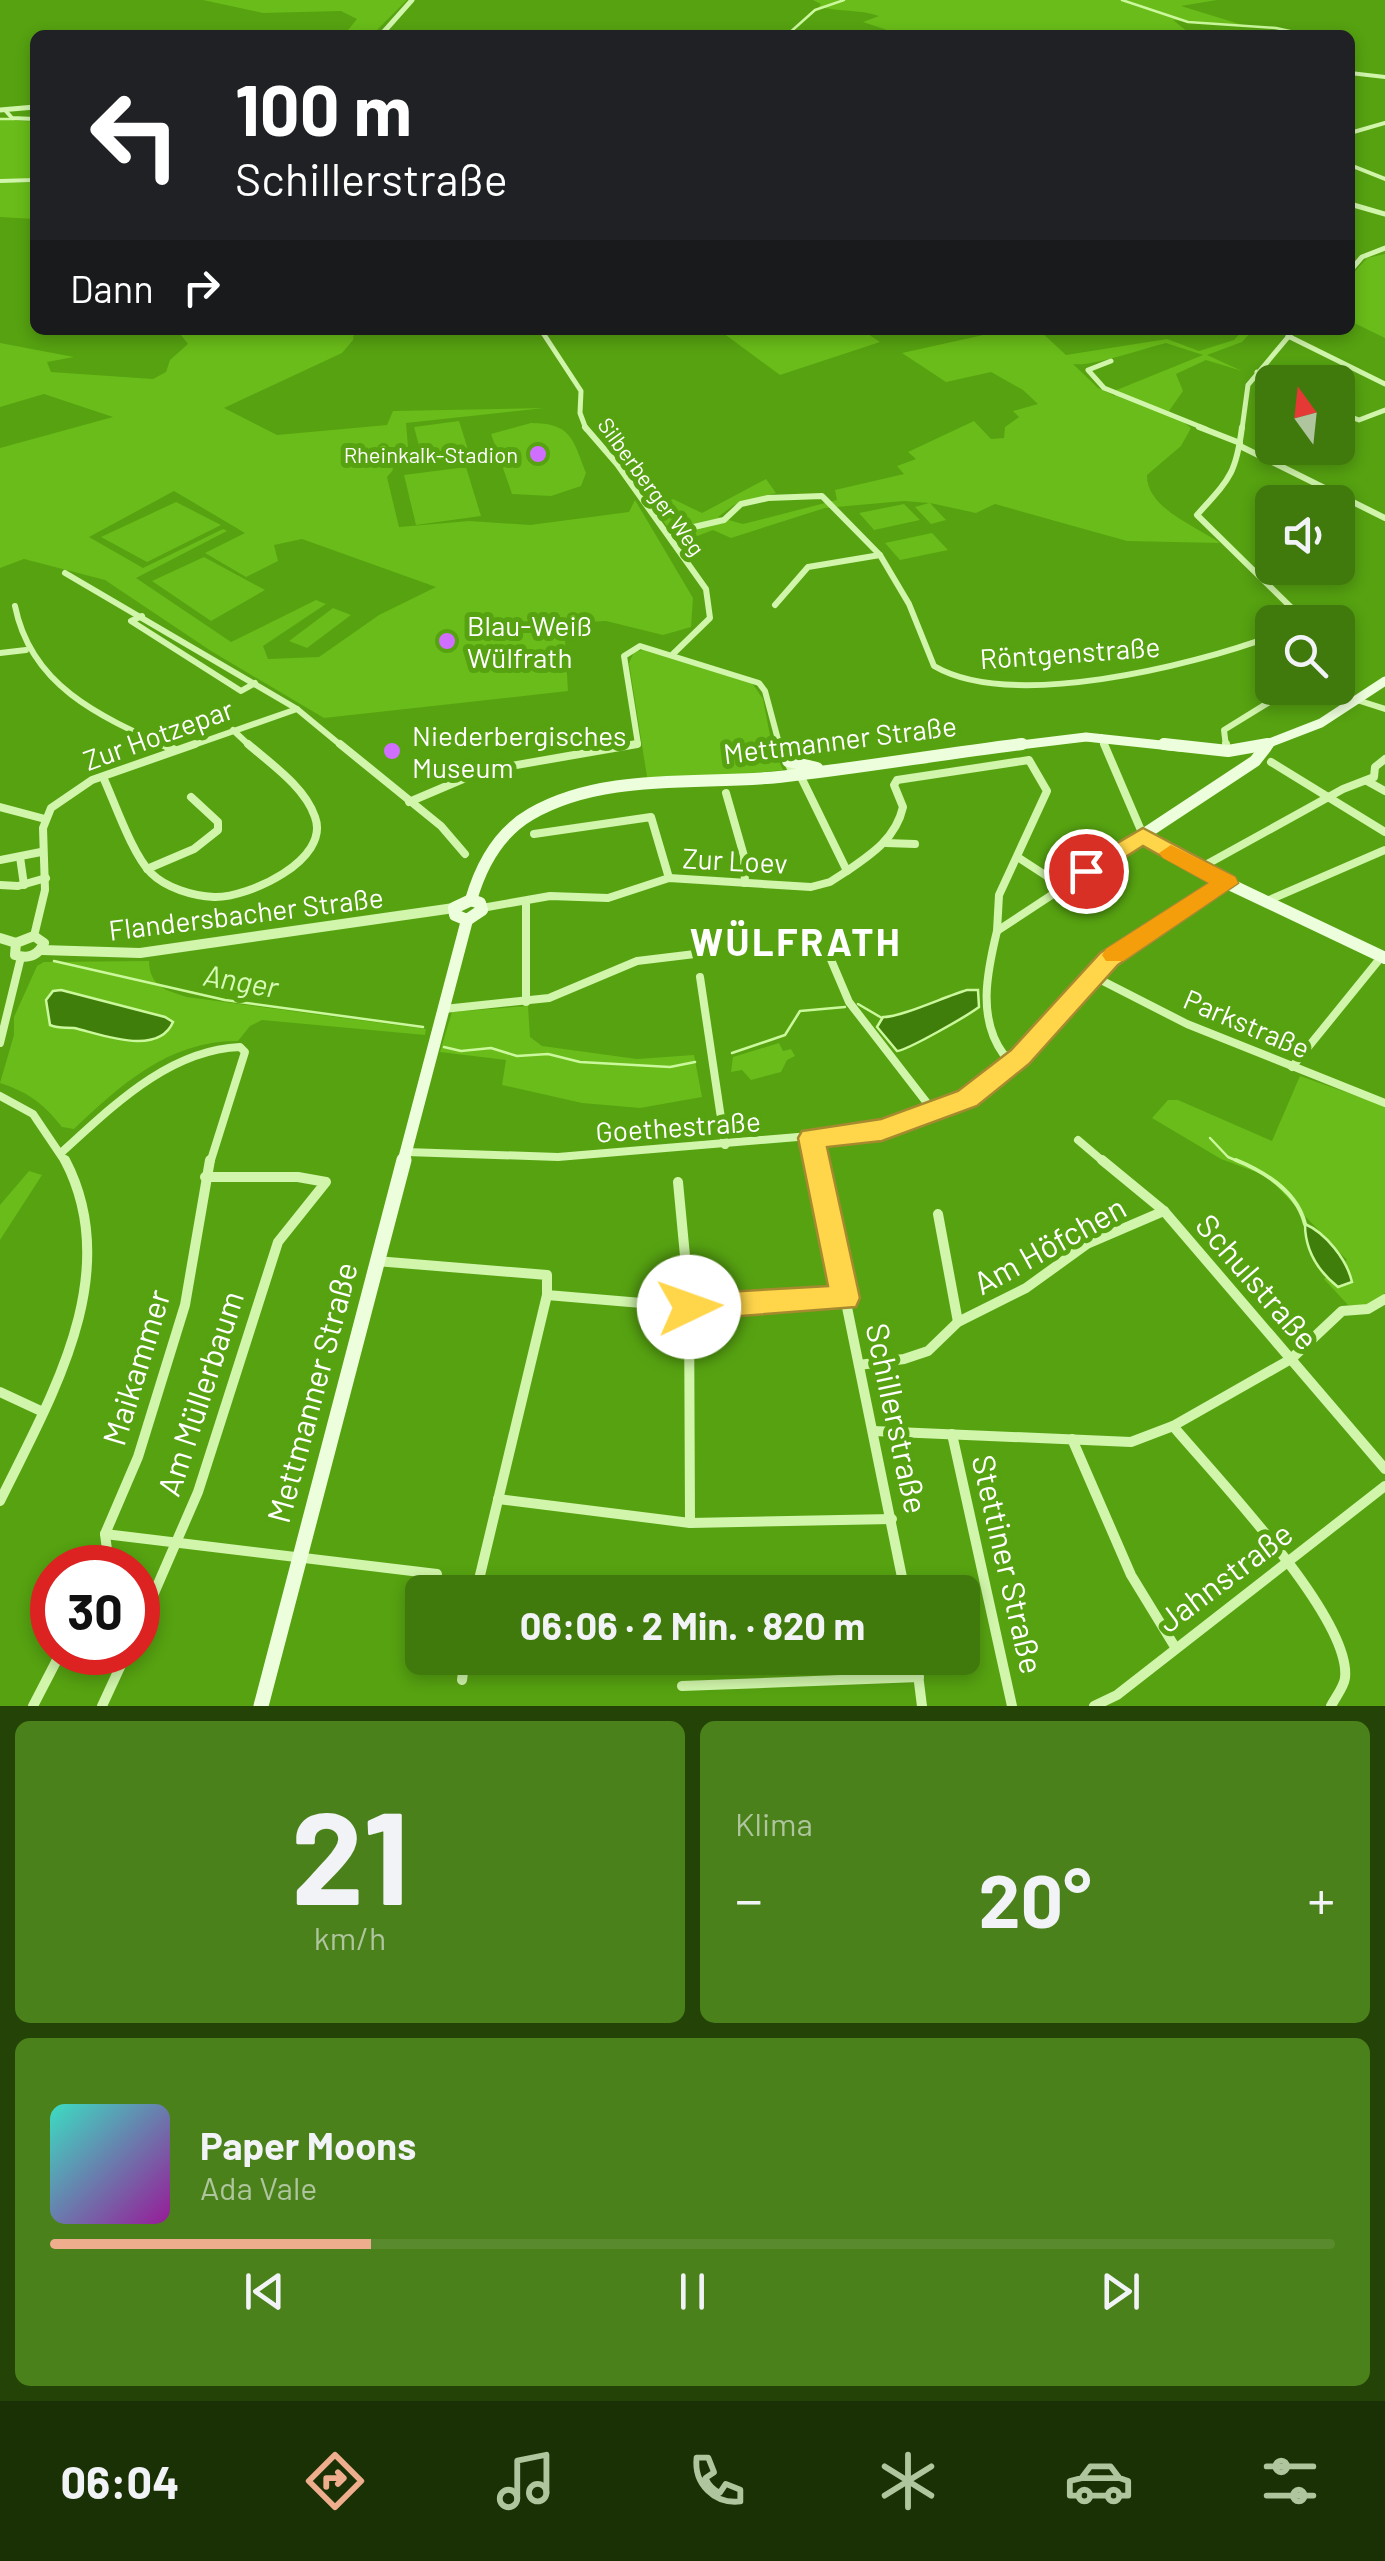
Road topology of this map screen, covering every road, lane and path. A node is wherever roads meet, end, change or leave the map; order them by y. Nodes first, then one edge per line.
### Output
1 (412, 0) edge
2 (385, 30) edge
3 (1355, 75) edge
4 (1385, 78) edge
5 (30, 107) edge
6 (3, 110) edge
7 (30, 118) edge
8 (1385, 123) edge
9 (1355, 132) edge
10 (1355, 167) edge
11 (0, 180) edge
12 (30, 180) edge
13 (1385, 180) edge
14 (1355, 205) edge
15 (1385, 214) edge
16 (1385, 248) edge
17 (1355, 265) edge
18 (544, 335) edge
19 (1288, 336) joint
20 (1111, 361) dead end
21 (1263, 365) edge
22 (1255, 375) edge
23 (1385, 384) edge
24 (1385, 410) edge
25 (1355, 418) edge
26 (1240, 444) junction
27 (1385, 518) edge
28 (668, 533) junction
29 (880, 555) junction
30 (65, 573) dead end
31 (775, 605) dead end
32 (1286, 605) edge
33 (15, 606) dead end
34 (142, 616) junction
35 (1255, 643) edge
36 (26, 650) junction
37 (0, 653) edge
38 (673, 654) junction
39 (255, 682) junction
40 (1385, 682) edge
41 (1357, 700) junction
42 (1264, 705) edge
43 (297, 709) junction
44 (1385, 709) edge
45 (232, 730) junction
46 (1101, 737) junction
47 (1266, 748) junction
48 (175, 750) junction
49 (1232, 751) junction
50 (1385, 759) edge
51 (788, 761) junction
52 (1272, 762) dead end
53 (1248, 766) junction
54 (831, 770) junction
55 (797, 774) junction
56 (103, 777) junction
57 (1367, 781) junction
58 (1385, 791) edge
59 (726, 794) dead end
60 (192, 796) dead end
61 (1330, 796) junction
62 (410, 802) junction
63 (0, 807) edge
64 (45, 819) junction
65 (1134, 820) junction
66 (1156, 828) junction
67 (1385, 832) edge
68 (534, 834) dead end
69 (1143, 836) junction
70 (886, 843) junction
71 (916, 844) dead end
72 (1385, 850) edge
73 (41, 852) junction
74 (465, 854) dead end
75 (20, 858) junction
76 (1019, 858) junction
77 (0, 860) edge
78 (146, 868) junction
79 (1199, 868) junction
80 (846, 871) junction
81 (46, 878) junction
82 (669, 878) junction
83 (745, 883) junction
84 (1227, 883) junction
85 (24, 884) junction
86 (0, 885) edge
87 (1062, 886) junction
88 (526, 902) junction
89 (1267, 902) junction
90 (476, 904) junction
91 (454, 908) junction
92 (467, 920) junction
93 (997, 930) junction
94 (34, 936) junction
95 (0, 938) edge
96 (16, 943) junction
97 (42, 950) junction
98 (695, 954) dead end
99 (829, 955) dead end
100 (1384, 957) edge
101 (21, 958) junction
102 (700, 977) dead end
103 (1095, 977) junction
104 (526, 1002) junction
105 (444, 1010) junction
106 (0, 1043) edge
107 (1004, 1055) junction
108 (1020, 1057) junction
109 (1292, 1067) junction
110 (1004, 1072) junction
111 (0, 1096) edge
112 (1385, 1103) edge
113 (934, 1112) junction
114 (812, 1138) junction
115 (1078, 1140) dead end
116 (725, 1145) junction
117 (62, 1152) junction
118 (406, 1152) junction
119 (206, 1177) junction
120 (678, 1182) dead end
121 (1164, 1210) junction
122 (938, 1214) dead end
123 (376, 1261) junction
124 (687, 1277) dead end
125 (547, 1295) junction
126 (845, 1298) junction
127 (1385, 1299) edge
128 (689, 1300) junction
129 (958, 1322) junction
130 (1291, 1359) junction
131 (859, 1364) junction
132 (0, 1392) edge
133 (44, 1412) junction
134 (1172, 1426) junction
135 (873, 1431) junction
136 (952, 1434) junction
137 (1072, 1438) junction
138 (1383, 1461) edge
139 (1385, 1486) edge
140 (498, 1499) junction
141 (0, 1501) edge
142 (892, 1519) junction
143 (690, 1523) junction
144 (105, 1534) junction
145 (106, 1545) edge
146 (176, 1545) junction
147 (299, 1560) junction
148 (1284, 1564) junction
149 (437, 1574) dead end
150 (480, 1575) edge
151 (902, 1575) edge
152 (160, 1581) edge
153 (1175, 1647) junction
154 (49, 1675) edge
155 (116, 1675) edge
156 (463, 1675) edge
157 (919, 1676) joint
158 (462, 1680) dead end
159 (682, 1686) dead end
160 (33, 1706) edge
161 (102, 1706) edge
162 (262, 1706) edge
163 (922, 1706) edge
164 (1012, 1706) edge
165 (1094, 1706) edge
166 (1331, 1706) edge

1 - 2 street
3 - 4 street
5 - 6 street
6 - 7 street
8 - 9 street
10 - 13 street
11 - 12 street
14 - 15 street
16 - 17 street
18 - 28 street, Silberberger Weg
19 - 21 street
19 - 23 street
20 - 26 street
22 - 26 street
24 - 25 street
26 - 27 street
26 - 32 street
28 - 29 street, Röntgenstraße
28 - 38 street, Silberberger Weg
29 - 31 street
29 - 35 street, Röntgenstraße
30 - 34 street
33 - 36 street
34 - 39 street
34 - 39 street
36 - 37 street
36 - 48 street
38 - 51 street
38 - 62 street
39 - 43 street
40 - 41 main road
41 - 44 street
41 - 47 main road
42 - 49 street
43 - 45 street, Zur Hotzepar
43 - 62 street
45 - 48 street, Zur Hotzepar
45 - 78 street
46 - 49 main road, Mettmanner Straße
46 - 54 main road, Mettmanner Straße
46 - 65 street
47 - 49 main road, Mettmanner Straße
47 - 53 main road
48 - 56 street, Zur Hotzepar
49 - 53 main road
50 - 57 street
51 - 54 main road
51 - 55 street
52 - 61 street
53 - 66 main road
54 - 55 main road, Mettmanner Straße
55 - 80 street
55 - 90 main road, Mettmanner Straße
56 - 64 street, Zur Hotzepar
56 - 78 street
57 - 58 street
57 - 61 street
59 - 83 street
60 - 78 street
61 - 67 street
61 - 79 street
62 - 74 street
63 - 64 street
64 - 73 street
65 - 66 street
65 - 69 street
66 - 69 main road
68 - 82 street
69 - 79 main road
69 - 87 street
70 - 71 street
70 - 76 street
70 - 80 street
72 - 89 street
73 - 75 street
73 - 81 street
75 - 77 street
75 - 85 street
76 - 87 street
76 - 93 street
79 - 84 main road
80 - 83 street, Zur Loev
81 - 85 street
81 - 94 street
82 - 83 street, Zur Loev
82 - 88 street, Zur Loev
84 - 89 main road
84 - 103 street, Goethestraße
85 - 86 street
87 - 93 street
88 - 90 street, Zur Loev
88 - 104 street
89 - 100 main road
90 - 91 main road
90 - 92 main road
91 - 92 main road
91 - 97 street, Flandersbacher Straße
92 - 105 main road, Mettmanner Straße
93 - 107 street
94 - 96 street
94 - 97 street
95 - 96 street
96 - 101 street
97 - 101 street
98 - 104 street
99 - 113 street
100 - 109 street
101 - 106 street
102 - 116 street
103 - 108 street, Goethestraße
103 - 109 street, Parkstraße
104 - 105 street
105 - 118 main road, Mettmanner Straße
107 - 108 street
107 - 110 street
108 - 110 street, Goethestraße
109 - 112 street, Parkstraße
110 - 113 street, Goethestraße
111 - 117 street
113 - 114 street, Goethestraße
114 - 116 street, Goethestraße
114 - 126 street, Schillerstraße
115 - 121 street, Schulstraße
116 - 118 street, Goethestraße
117 - 119 street, Maikammer
117 - 133 street
118 - 123 main road, Mettmanner Straße
119 - 144 street, Maikammer
119 - 146 street, Am Müllerbaum
120 - 124 street
121 - 129 street, Am Höfchen
121 - 130 street, Schulstraße
122 - 129 street, Am Höfchen
123 - 125 street
123 - 147 main road, Mettmanner Straße
125 - 128 street
125 - 140 street
126 - 128 street
126 - 131 street, Schillerstraße
127 - 130 street
128 - 143 street
129 - 131 street, Am Höfchen
130 - 134 street
130 - 138 street, Schulstraße
131 - 135 street, Schillerstraße
132 - 133 street
133 - 141 street
134 - 137 street
134 - 148 street
135 - 136 street
135 - 142 street, Schillerstraße
136 - 137 street
136 - 164 street, Stettiner Straße
137 - 153 street
139 - 148 street, Jahnstraße
140 - 143 street
140 - 150 street
142 - 143 street
142 - 151 street, Schillerstraße
144 - 145 street, Maikammer
144 - 146 street
146 - 147 street
146 - 152 street, Am Müllerbaum
147 - 149 street
147 - 162 main road, Mettmanner Straße
148 - 153 street, Jahnstraße
148 - 166 street
153 - 165 street, Jahnstraße
154 - 160 street
155 - 161 street
156 - 158 street
157 - 159 street
157 - 163 street

